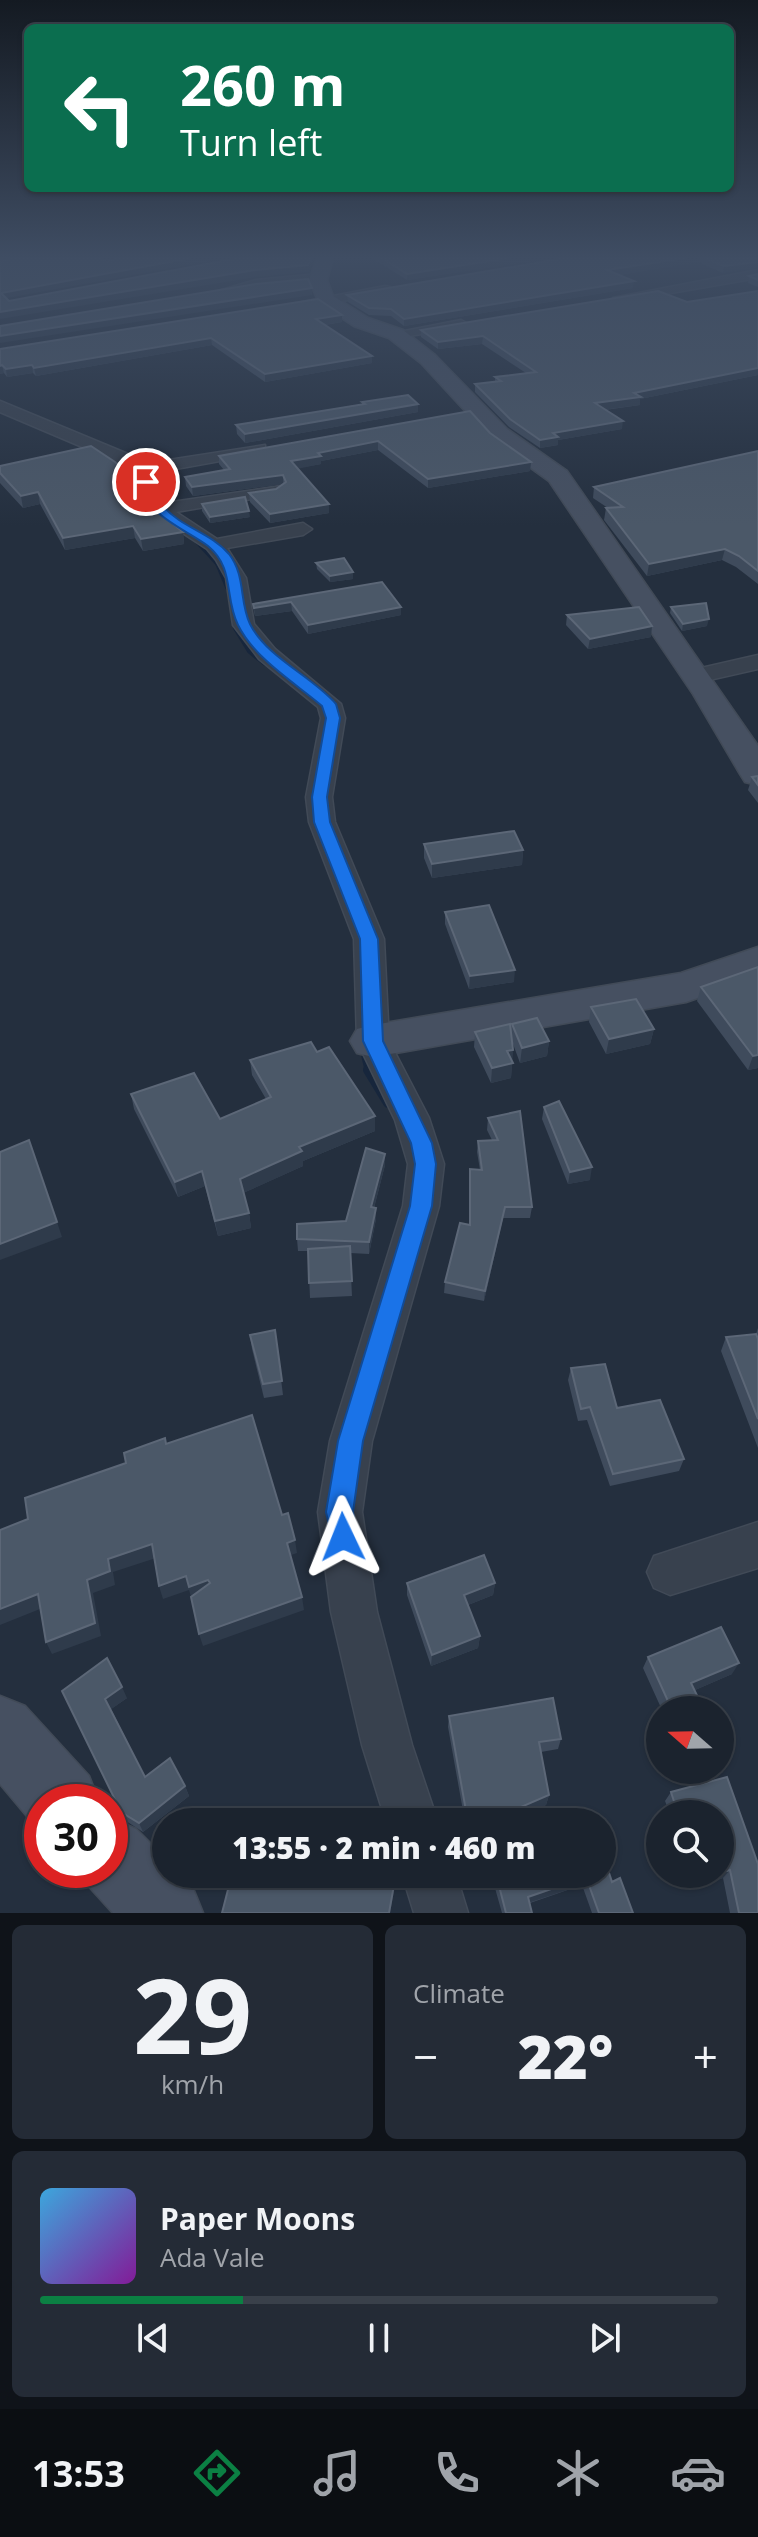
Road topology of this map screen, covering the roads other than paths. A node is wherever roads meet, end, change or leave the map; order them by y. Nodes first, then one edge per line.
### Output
1 (413, 347) edge
2 (0, 406) edge
3 (278, 446) edge
4 (139, 470) junction
5 (275, 490) edge
6 (159, 509) junction
7 (303, 529) dead end
8 (214, 545) junction
9 (266, 602) edge
10 (238, 606) junction
11 (758, 662) edge
12 (696, 676) junction
13 (758, 774) edge
14 (758, 961) edge
15 (373, 1041) junction
16 (758, 1545) edge
17 (670, 1572) dead end
18 (0, 1731) edge
19 (47, 1784) edge
20 (407, 1808) edge
21 (128, 1874) edge
22 (433, 1888) edge
23 (165, 1913) edge
24 (441, 1913) edge

1 - 12 street
2 - 4 street
3 - 4 street
4 - 6 street
5 - 6 street
6 - 8 street
7 - 8 street
8 - 10 street
9 - 10 street
10 - 15 street
11 - 12 street
12 - 13 street
14 - 15 street
15 - 20 street
16 - 17 street
18 - 19 street
21 - 23 street
22 - 24 street

